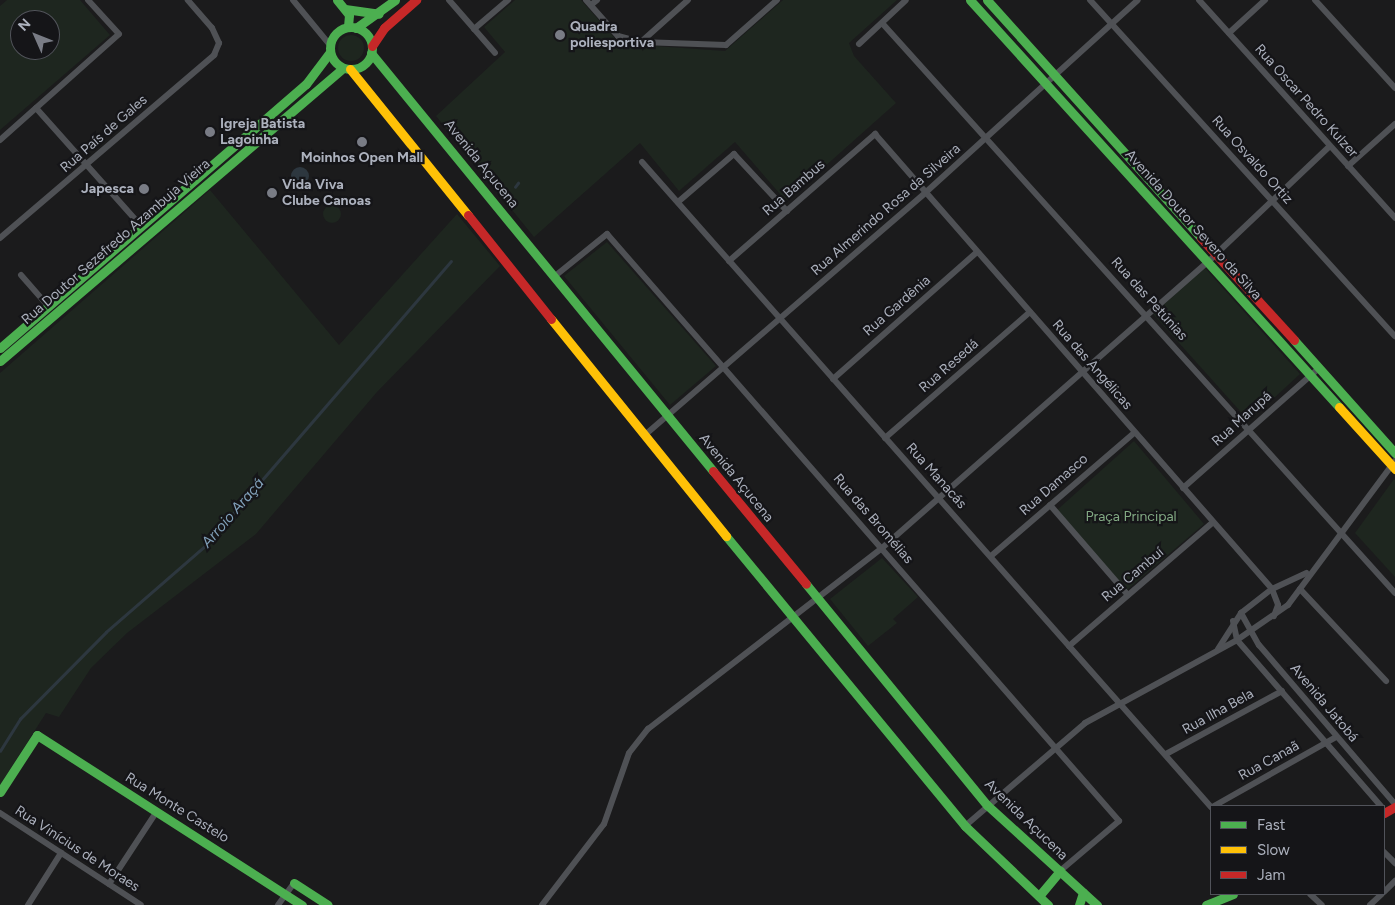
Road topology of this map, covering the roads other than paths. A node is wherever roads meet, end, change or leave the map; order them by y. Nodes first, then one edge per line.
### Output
1 (88, 0) edge
2 (188, 0) edge
3 (293, 0) edge
4 (337, 0) edge
5 (395, 0) edge
6 (416, 0) edge
7 (449, 0) edge
8 (508, 0) edge
9 (596, 0) edge
10 (688, 0) edge
11 (777, 0) edge
12 (906, 0) edge
13 (970, 0) edge
14 (987, 0) edge
15 (1090, 0) edge
16 (1138, 0) edge
17 (1199, 0) edge
18 (1265, 0) edge
19 (1315, 0) edge
20 (588, 3) edge
21 (345, 10) junction
22 (380, 14) junction
23 (882, 23) junction
24 (1112, 24) junction
25 (352, 28) junction
26 (474, 29) junction
27 (1229, 33) junction
28 (641, 42) junction
29 (859, 44) dead end
30 (330, 49) junction
31 (372, 50) junction
32 (495, 53) dead end
33 (347, 69) junction
34 (1054, 76) junction
35 (1045, 83) junction
36 (1395, 88) edge
37 (36, 108) junction
38 (1395, 124) edge
39 (875, 134) joint
40 (986, 137) junction
41 (0, 140) edge
42 (1330, 146) junction
43 (642, 162) dead end
44 (86, 166) junction
45 (1348, 166) junction
46 (925, 193) junction
47 (1272, 200) junction
48 (678, 202) junction
49 (786, 211) junction
50 (1395, 218) edge
51 (141, 226) junction
52 (0, 238) edge
53 (977, 252) junction
54 (1215, 255) junction
55 (729, 261) junction
56 (1207, 262) junction
57 (21, 275) dead end
58 (555, 276) junction
59 (48, 306) junction
60 (1030, 312) junction
61 (1147, 314) junction
62 (781, 319) junction
63 (1395, 336) edge
64 (0, 348) edge
65 (0, 361) edge
66 (723, 369) junction
67 (1318, 369) junction
68 (1082, 371) junction
69 (1310, 376) junction
70 (833, 379) junction
71 (668, 415) junction
72 (1249, 430) junction
73 (1134, 433) junction
74 (646, 434) junction
75 (885, 438) junction
76 (1395, 453) edge
77 (1394, 465) edge
78 (1183, 488) junction
79 (939, 498) junction
80 (1050, 505) junction
81 (1213, 522) junction
82 (1340, 533) junction
83 (882, 548) junction
84 (991, 556) junction
85 (1307, 573) junction
86 (1272, 589) junction
87 (1300, 589) junction
88 (1395, 593) edge
89 (1128, 595) junction
90 (816, 598) junction
91 (1241, 613) junction
92 (790, 616) junction
93 (1274, 616) junction
94 (1233, 621) junction
95 (1249, 632) junction
96 (1237, 640) junction
97 (1069, 646) junction
98 (1218, 651) junction
99 (1386, 681) dead end
100 (1282, 691) junction
101 (1120, 703) junction
102 (1336, 737) junction
103 (1327, 744) junction
104 (1056, 748) junction
105 (1350, 753) junction
106 (1166, 754) junction
107 (1341, 760) junction
108 (0, 792) edge
109 (987, 805) junction
110 (1212, 805) edge
111 (1215, 805) edge
112 (1380, 805) edge
113 (1395, 806) edge
114 (157, 811) junction
115 (0, 813) edge
116 (965, 826) junction
117 (61, 853) junction
118 (1385, 853) edge
119 (1395, 863) edge
120 (1060, 872) junction
121 (1395, 881) edge
122 (294, 882) joint
123 (109, 884) junction
124 (1385, 891) edge
125 (1084, 893) junction
126 (286, 894) junction
127 (1231, 895) edge
128 (1311, 895) edge
129 (1381, 895) edge
130 (1039, 896) junction
131 (132, 903) edge
132 (28, 905) edge
133 (141, 905) edge
134 (278, 905) edge
135 (302, 905) edge
136 (328, 905) edge
137 (542, 905) edge
138 (1048, 905) edge
139 (1079, 905) edge
140 (1097, 905) edge
141 (1206, 905) edge
142 (1322, 905) edge
143 (1370, 905) edge

1 - 37 street
2 - 44 street, Rua País de Gales
3 - 30 street
4 - 21 main road
5 - 22 main road
6 - 31 main road
7 - 26 street
8 - 26 street
9 - 20 street
10 - 28 street
11 - 28 street
12 - 23 street
13 - 35 main road, Avenida Doutor Severo da Silva
14 - 34 main road, Avenida Doutor Severo da Silva
15 - 24 street, Rua Osvaldo Ortiz
16 - 24 street, Rua Almerindo Rosa da Silveira
17 - 27 street, Rua Oscar Pedro Kulzer
18 - 27 street
19 - 36 street
20 - 28 street
21 - 22 main road
21 - 25 main road
22 - 25 main road
23 - 29 street
23 - 40 street, Rua das Petúnias
24 - 34 street, Rua Almerindo Rosa da Silveira
24 - 47 street, Rua Osvaldo Ortiz
25 - 30 main road
25 - 31 main road
26 - 32 street
27 - 42 street, Rua Oscar Pedro Kulzer
30 - 33 main road
30 - 51 main road, Rua Doutor Sezefredo Azambuja Vieira
31 - 33 main road
31 - 58 main road, Avenida Açucena
33 - 65 main road, Rua Doutor Sezefredo Azambuja Vieira
33 - 74 main road
34 - 35 street, Rua Almerindo Rosa da Silveira
34 - 54 main road, Avenida Doutor Severo da Silva
35 - 40 street, Rua Almerindo Rosa da Silveira
35 - 56 main road, Avenida Doutor Severo da Silva
37 - 41 street
37 - 44 street
38 - 45 street
39 - 46 street, Rua das Angélicas
39 - 49 street, Rua Bambus
40 - 46 street, Rua Almerindo Rosa da Silveira
40 - 61 street, Rua das Petúnias
42 - 45 street, Rua Oscar Pedro Kulzer
42 - 47 street
43 - 48 street, Rua Manacás
44 - 51 street
44 - 52 street, Rua País de Gales
45 - 50 street, Rua Oscar Pedro Kulzer
46 - 53 street, Rua das Angélicas
46 - 62 street, Rua Almerindo Rosa da Silveira
47 - 54 street
47 - 63 street, Rua Osvaldo Ortiz
48 - 49 street
48 - 55 street, Rua Manacás
49 - 55 street, Rua Bambus
51 - 59 main road, Rua Doutor Sezefredo Azambuja Vieira
53 - 60 street, Rua das Angélicas
53 - 70 street, Rua Gardênia
54 - 56 street
54 - 67 main road, Avenida Doutor Severo da Silva
55 - 62 street, Rua Manacás
56 - 61 street
56 - 69 main road, Avenida Doutor Severo da Silva
57 - 59 street
58 - 66 street, Rua das Bromélias
58 - 71 main road, Avenida Açucena
59 - 64 main road, Rua Doutor Sezefredo Azambuja Vieira
60 - 68 street, Rua das Angélicas
60 - 75 street, Rua Resedá
61 - 68 street
61 - 72 street, Rua das Petúnias
62 - 66 street, Rua Almerindo Rosa da Silveira
62 - 70 street, Rua Manacás
66 - 71 street, Rua Almerindo Rosa da Silveira
66 - 83 street, Rua das Bromélias
67 - 69 street, Rua Marupá
67 - 76 main road, Avenida Doutor Severo da Silva
68 - 73 street, Rua das Angélicas
68 - 79 street
69 - 72 street, Rua Marupá
69 - 77 main road, Avenida Doutor Severo da Silva
70 - 75 street, Rua Manacás
71 - 74 street, Rua Almerindo Rosa da Silveira
71 - 90 main road, Avenida Açucena
72 - 78 street, Rua Marupá
72 - 82 street, Rua das Petúnias
73 - 78 street, Rua das Angélicas
73 - 80 street, Rua Damasco
74 - 92 main road
75 - 79 street, Rua Manacás
77 - 82 street
78 - 81 street, Rua das Angélicas
79 - 83 street
79 - 84 street, Rua Manacás
80 - 84 street, Rua Damasco
80 - 89 street
81 - 86 street, Rua das Angélicas
81 - 89 street, Rua Cambuí
82 - 85 street
82 - 88 street, Rua das Petúnias
83 - 90 street
83 - 104 street, Rua das Bromélias
84 - 97 street, Rua Manacás
85 - 86 street
85 - 87 street
86 - 91 street
86 - 93 street
87 - 93 street
87 - 99 street
89 - 97 street, Rua Cambuí
90 - 92 street
90 - 109 main road, Avenida Açucena
91 - 94 street
91 - 95 street, Avenida Jatobá
92 - 116 main road
92 - 137 street
93 - 95 street
94 - 96 street, Avenida Jatobá
94 - 98 street
95 - 96 street
95 - 102 street, Avenida Jatobá
96 - 98 street
96 - 100 street, Avenida Jatobá
97 - 101 street, Rua Manacás
98 - 101 street
100 - 103 street, Avenida Jatobá
100 - 106 street, Rua Ilha Bela
101 - 104 street
101 - 106 street, Rua Manacás
102 - 103 street, Rua Canaã
102 - 105 street, Avenida Jatobá
103 - 107 street, Avenida Jatobá
103 - 111 street, Rua Canaã
104 - 109 street
104 - 120 street, Rua das Bromélias
105 - 107 street
105 - 113 street, Avenida Jatobá
106 - 110 street, Rua Manacás
107 - 112 street, Avenida Jatobá
108 - 114 main road, Rua Monte Castelo
109 - 116 street
109 - 120 main road, Avenida Açucena
114 - 123 street
114 - 126 main road, Rua Monte Castelo
115 - 117 street, Rua Vinícius de Moraes
116 - 130 main road
117 - 123 street, Rua Vinícius de Moraes
117 - 132 street
118 - 119 street
120 - 125 main road, Avenida Açucena
120 - 130 main road
121 - 124 street
122 - 126 street
122 - 136 main road
123 - 131 street, Rua Vinícius de Moraes
125 - 139 main road
125 - 140 main road, Avenida Açucena
126 - 134 street
126 - 135 main road, Rua Monte Castelo
127 - 141 main road
128 - 142 street
129 - 143 street
130 - 138 main road
131 - 133 street, Rua Vinícius de Moraes

